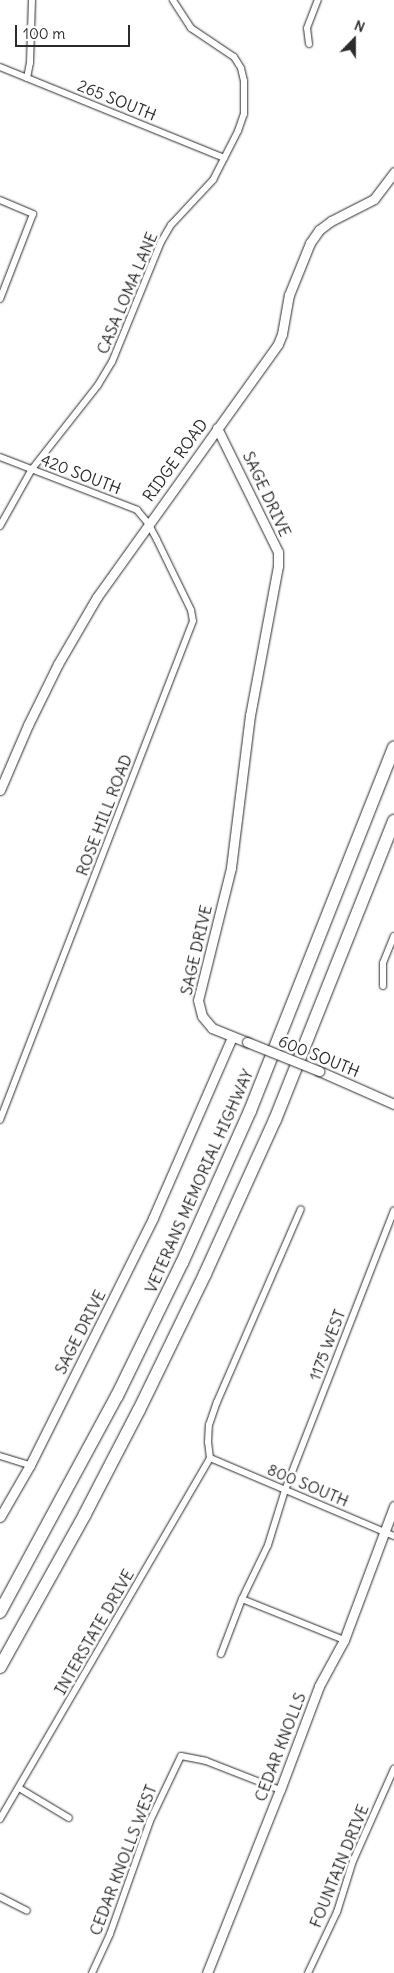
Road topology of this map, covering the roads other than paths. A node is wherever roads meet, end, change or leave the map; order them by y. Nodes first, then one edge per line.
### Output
1 (32, 0) edge
2 (173, 0) edge
3 (318, 0) edge
4 (310, 44) dead end
5 (0, 68) edge
6 (27, 78) junction
7 (224, 158) junction
8 (394, 172) edge
9 (0, 200) edge
10 (0, 298) edge
11 (217, 428) junction
12 (0, 457) edge
13 (32, 469) junction
14 (148, 523) junction
15 (0, 526) edge
16 (394, 748) edge
17 (0, 790) edge
18 (394, 821) edge
19 (394, 936) edge
20 (383, 986) dead end
21 (232, 1037) junction
22 (394, 1104) edge
23 (0, 1120) edge
24 (301, 1209) dead end
25 (394, 1210) edge
26 (0, 1456) edge
27 (210, 1458) junction
28 (30, 1465) junction
29 (285, 1490) junction
30 (394, 1506) edge
31 (0, 1517) edge
32 (384, 1532) junction
33 (394, 1536) edge
34 (242, 1599) junction
35 (0, 1612) edge
36 (344, 1640) junction
37 (221, 1654) dead end
38 (0, 1667) edge
39 (394, 1769) edge
40 (19, 1788) junction
41 (280, 1790) junction
42 (69, 1818) dead end
43 (0, 1819) edge
44 (0, 1897) edge
45 (27, 1911) dead end
46 (92, 1973) edge
47 (207, 1973) edge
48 (308, 1973) edge

1 - 6 street
2 - 7 street, CASA LOMA LANE
3 - 4 street
5 - 6 street, 265 SOUTH
6 - 7 street, 265 SOUTH
7 - 13 street, CASA LOMA LANE
8 - 11 street, RIDGE ROAD
9 - 10 street
11 - 14 street, RIDGE ROAD
11 - 21 street, SAGE DRIVE
12 - 13 street, 420 SOUTH
13 - 14 street, 420 SOUTH
13 - 15 street, CASA LOMA LANE
14 - 17 street, RIDGE ROAD
14 - 23 street, ROSE HILL ROAD
16 - 35 highway, VETERANS MEMORIAL HIGHWAY
18 - 38 highway
19 - 20 street
21 - 22 street, 600 SOUTH, bridge
21 - 28 street, SAGE DRIVE
24 - 27 street
25 - 29 street, 1175 WEST
26 - 28 street
27 - 29 street, 800 SOUTH
27 - 40 street, INTERSTATE DRIVE
28 - 31 street, SAGE DRIVE
29 - 32 street, 800 SOUTH
29 - 34 street
30 - 32 street, CEDAR KNOLLS
32 - 33 street, 800 SOUTH
32 - 36 street, CEDAR KNOLLS
34 - 36 street
34 - 37 street
36 - 41 street, CEDAR KNOLLS
39 - 48 street, FOUNTAIN DRIVE
40 - 42 street
40 - 43 street, INTERSTATE DRIVE
41 - 46 street, CEDAR KNOLLS WEST
41 - 47 street, CEDAR KNOLLS
44 - 45 street

